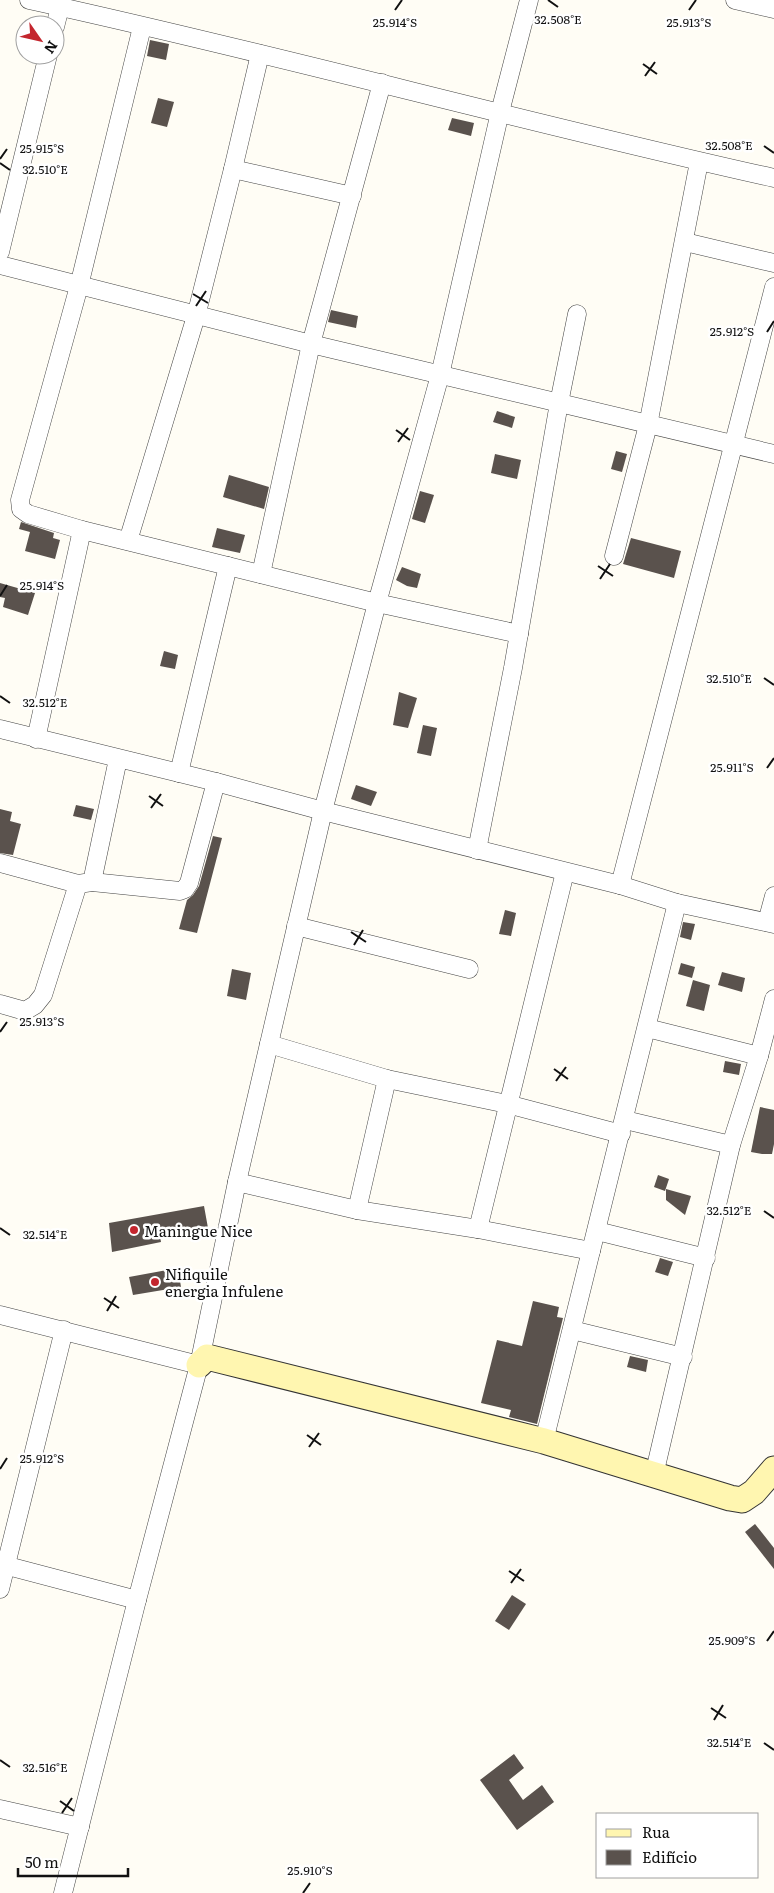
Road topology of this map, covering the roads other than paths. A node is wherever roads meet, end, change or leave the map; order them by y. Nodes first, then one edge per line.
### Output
1 (29, 0) edge
2 (529, 0) edge
3 (736, 0) edge
4 (60, 7) junction
5 (774, 9) edge
6 (58, 15) edge
7 (142, 27) junction
8 (260, 54) junction
9 (46, 65) edge
10 (382, 83) junction
11 (500, 112) junction
12 (699, 162) junction
13 (234, 168) junction
14 (774, 178) edge
15 (352, 196) junction
16 (684, 242) junction
17 (0, 252) edge
18 (774, 263) edge
19 (0, 265) edge
20 (79, 286) junction
21 (774, 287) edge
22 (577, 314) dead end
23 (196, 316) junction
24 (311, 344) junction
25 (440, 375) junction
26 (559, 403) junction
27 (648, 424) junction
28 (733, 445) junction
29 (774, 454) edge
30 (82, 530) junction
31 (128, 541) junction
32 (614, 556) dead end
33 (228, 566) junction
34 (261, 574) junction
35 (377, 603) junction
36 (519, 634) junction
37 (0, 729) edge
38 (36, 739) junction
39 (118, 759) junction
40 (179, 773) junction
41 (216, 782) junction
42 (323, 811) junction
43 (477, 850) junction
44 (0, 863) edge
45 (565, 872) junction
46 (85, 883) junction
47 (620, 885) junction
48 (774, 896) edge
49 (678, 902) junction
50 (771, 923) edge
51 (296, 926) junction
52 (469, 969) dead end
53 (774, 999) edge
54 (0, 1004) edge
55 (647, 1028) junction
56 (268, 1044) junction
57 (759, 1056) junction
58 (387, 1079) junction
59 (507, 1104) junction
60 (623, 1127) junction
61 (731, 1145) junction
62 (237, 1182) junction
63 (357, 1210) junction
64 (478, 1229) junction
65 (597, 1231) junction
66 (591, 1251) junction
67 (706, 1258) junction
68 (0, 1315) edge
69 (64, 1330) junction
70 (572, 1330) junction
71 (683, 1357) junction
72 (199, 1365) junction
73 (544, 1441) junction
74 (774, 1469) edge
75 (654, 1475) junction
76 (3, 1565) edge
77 (0, 1589) edge
78 (137, 1600) junction
79 (0, 1809) edge
80 (80, 1827) junction
81 (63, 1893) edge

1 - 4 street
2 - 11 street
3 - 5 street
4 - 6 street
4 - 7 street
7 - 8 street
7 - 20 street
8 - 10 street
8 - 13 street
9 - 17 street
10 - 11 street
10 - 15 street
11 - 12 street
11 - 25 street
12 - 14 street
12 - 16 street
13 - 15 street
13 - 23 street
15 - 24 street
16 - 18 street
16 - 27 street
19 - 20 street
20 - 23 street
20 - 30 street
21 - 28 street
22 - 26 street
23 - 24 street
23 - 31 street
24 - 25 street
24 - 34 street
25 - 26 street
25 - 35 street
26 - 27 street
26 - 36 street
27 - 28 street
27 - 32 street
28 - 29 street
28 - 47 street
30 - 31 street
30 - 38 street
31 - 33 street
33 - 34 street
33 - 40 street
34 - 35 street
35 - 36 street
35 - 42 street
36 - 43 street
37 - 38 street
38 - 39 street
39 - 40 street
39 - 46 street
40 - 41 street
41 - 42 street
41 - 46 street
42 - 43 street
42 - 51 street
43 - 45 street
44 - 46 street
45 - 47 street
45 - 59 street
46 - 54 street
47 - 49 street
48 - 50 street
49 - 50 street
49 - 55 street
51 - 52 street
51 - 56 street
53 - 57 street
55 - 57 street
55 - 60 street
56 - 58 street
56 - 62 street
57 - 61 street
58 - 59 street
58 - 63 street
59 - 60 street
59 - 64 street
60 - 61 street
60 - 65 street
61 - 67 street
62 - 63 street
62 - 72 street
63 - 64 street
64 - 66 street
65 - 66 street
65 - 67 street
66 - 70 street
67 - 71 street
68 - 69 street
69 - 72 street
69 - 76 street
70 - 71 street
70 - 73 street
71 - 75 street
72 - 73 street
72 - 78 street
73 - 75 street
74 - 75 street
76 - 77 street
76 - 78 street
78 - 80 street
79 - 80 street
80 - 81 street

